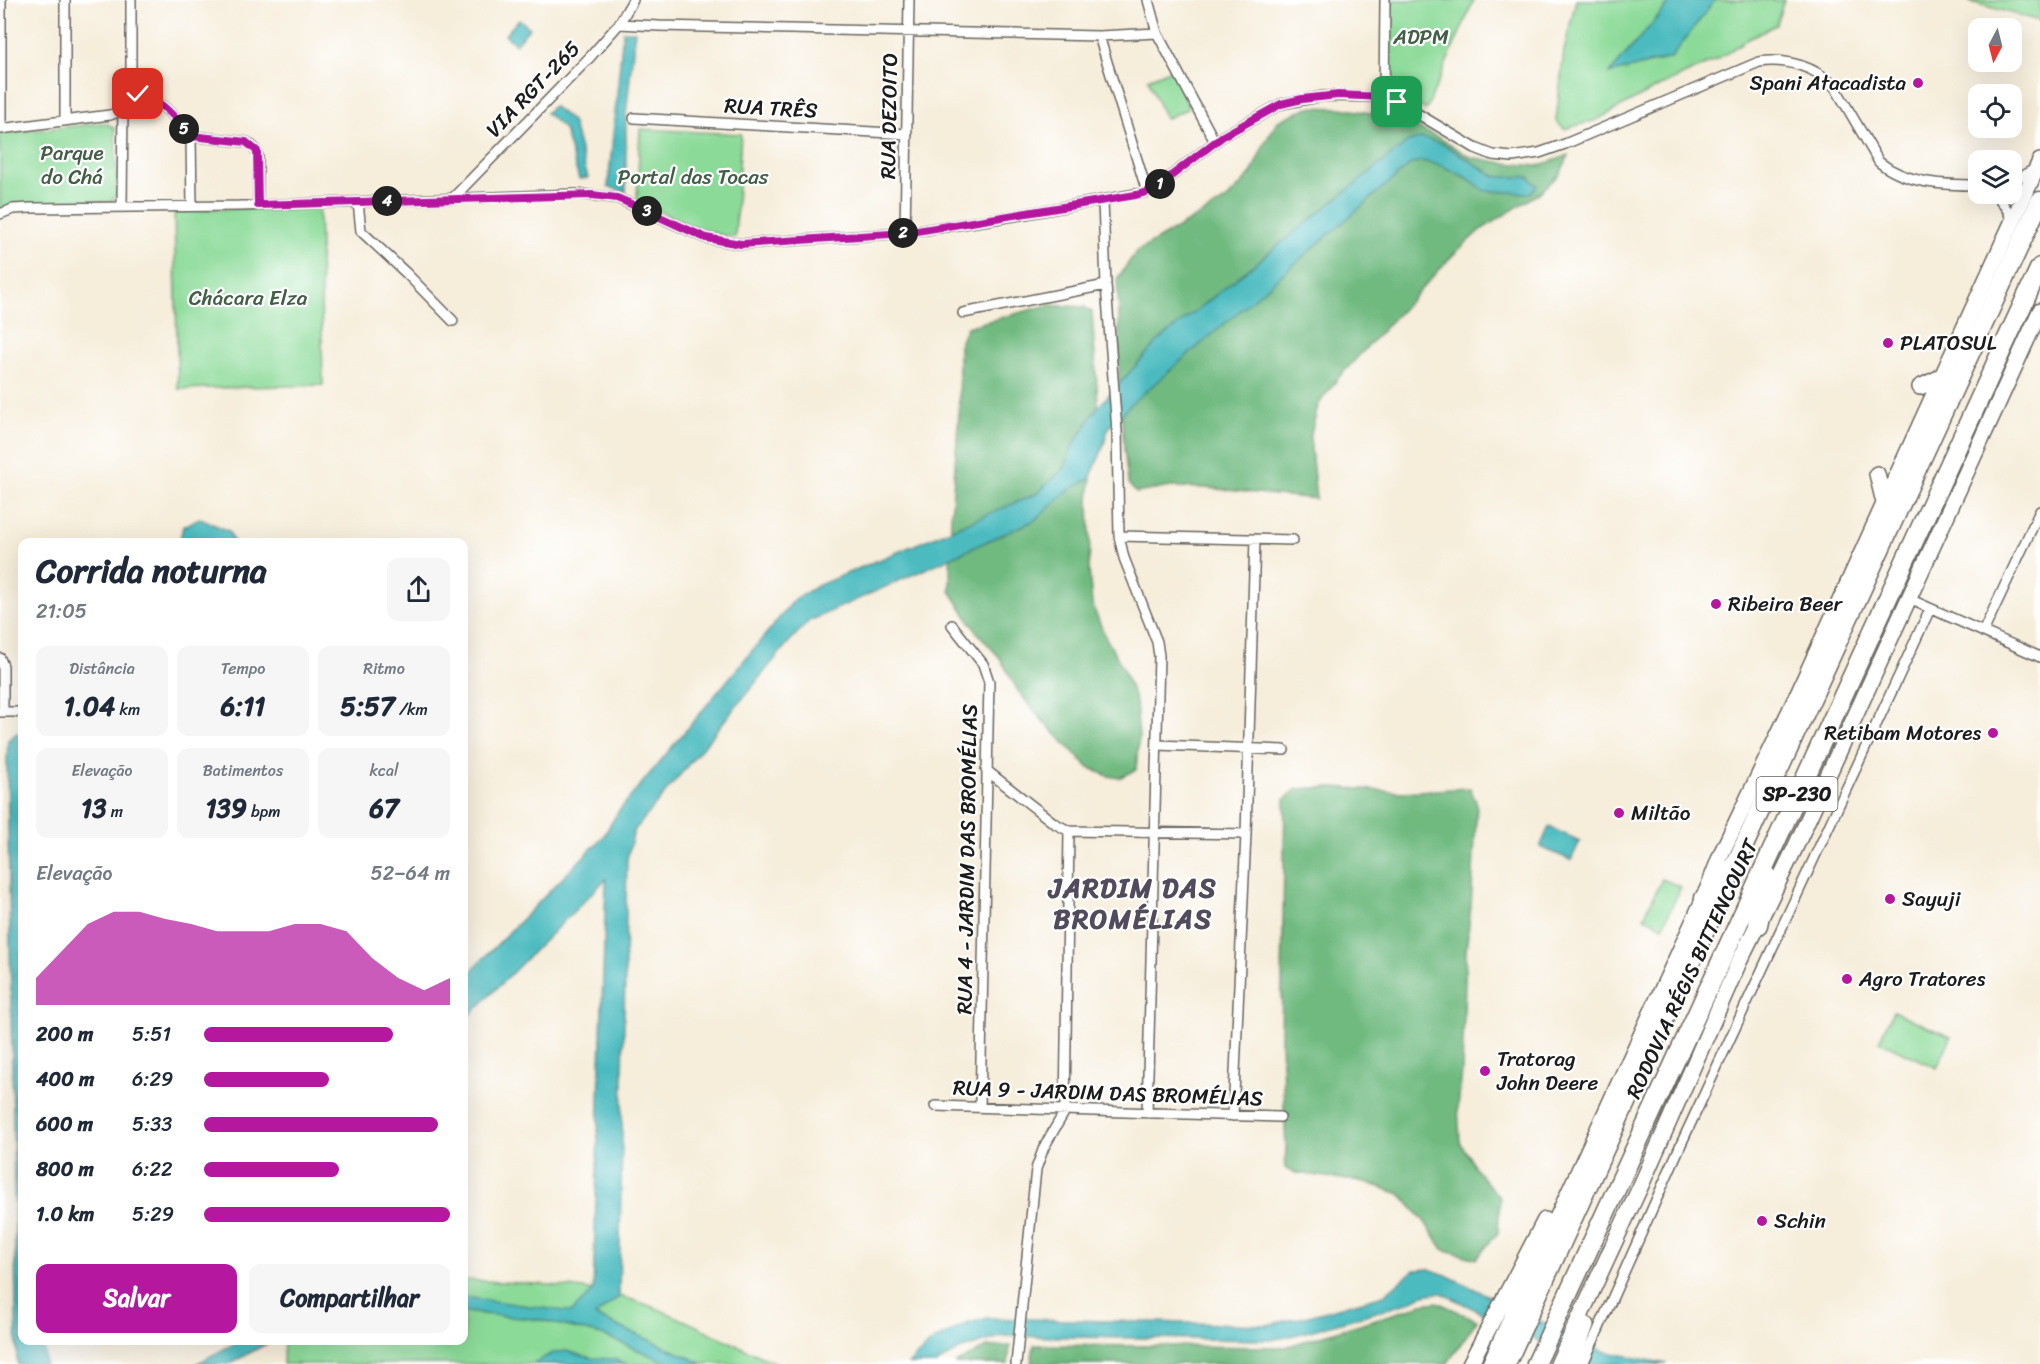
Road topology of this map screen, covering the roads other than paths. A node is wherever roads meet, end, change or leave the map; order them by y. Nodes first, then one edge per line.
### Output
1 (1, 0) edge
2 (64, 0) edge
3 (131, 0) edge
4 (633, 0) edge
5 (909, 0) edge
6 (1148, 0) edge
7 (1385, 0) edge
8 (619, 24) junction
9 (908, 32) junction
10 (1157, 33) junction
11 (1099, 36) junction
12 (131, 95) junction
13 (1384, 97) junction
14 (123, 105) junction
15 (634, 118) dead end
16 (65, 120) junction
17 (1, 129) edge
18 (907, 134) junction
19 (191, 136) junction
20 (1215, 142) junction
21 (2038, 164) edge
22 (2022, 174) edge
23 (1968, 185) edge
24 (1147, 192) junction
25 (453, 198) junction
26 (1103, 200) junction
27 (2040, 201) edge
28 (358, 202) junction
29 (2003, 204) edge
30 (258, 205) junction
31 (122, 206) junction
32 (192, 206) junction
33 (0, 214) edge
34 (2012, 222) junction
35 (905, 233) junction
36 (2040, 267) edge
37 (1106, 285) junction
38 (2040, 290) edge
39 (2040, 311) edge
40 (963, 313) dead end
41 (453, 321) dead end
42 (1993, 370) junction
43 (1941, 377) junction
44 (1920, 387) dead end
45 (1876, 474) dead end
46 (1884, 503) junction
47 (2040, 512) edge
48 (1119, 536) junction
49 (1255, 539) junction
50 (1293, 540) dead end
51 (1907, 598) junction
52 (1930, 609) junction
53 (952, 624) dead end
54 (1983, 632) junction
55 (2040, 657) edge
56 (0, 658) edge
57 (2, 712) edge
58 (18, 712) edge
59 (1157, 745) junction
60 (1249, 749) junction
61 (1284, 750) dead end
62 (986, 770) junction
63 (1756, 820) junction
64 (1069, 831) junction
65 (1154, 832) junction
66 (1246, 834) junction
67 (1773, 850) junction
68 (1704, 898) junction
69 (1758, 925) junction
70 (936, 1106) dead end
71 (980, 1107) junction
72 (1065, 1111) junction
73 (1147, 1113) junction
74 (1233, 1116) junction
75 (1280, 1117) dead end
76 (1516, 1307) junction
77 (1583, 1336) junction
78 (1506, 1352) edge
79 (1537, 1361) edge
80 (1016, 1364) edge
81 (1470, 1364) edge
82 (1490, 1364) edge
83 (1558, 1364) edge
84 (1572, 1364) edge
85 (1583, 1364) edge

1 - 17 street
2 - 16 street
3 - 12 street
4 - 8 street, VIA RGT-265
5 - 9 street, RUA DEZOITO
6 - 10 street
7 - 13 street
8 - 9 street
8 - 25 street, VIA RGT-265
9 - 11 street
9 - 18 street, RUA DEZOITO
10 - 11 street
10 - 20 street
11 - 24 street
12 - 14 street
12 - 19 street
13 - 20 street
13 - 23 street
14 - 16 street
14 - 31 street
15 - 18 street, RUA TRÊS
16 - 17 street
18 - 35 street, RUA DEZOITO
19 - 30 street
19 - 32 street
20 - 24 street
21 - 22 street
21 - 34 main road
24 - 26 street
25 - 28 street
25 - 35 street
26 - 35 street
26 - 37 street
27 - 63 highway, RODOVIA RÉGIS BITTENCOURT / SP-230
28 - 30 street
28 - 41 street
29 - 34 street
30 - 32 street
31 - 32 street
31 - 33 street
34 - 43 main road
36 - 42 highway, RODOVIA RÉGIS BITTENCOURT / SP-230
37 - 40 street
37 - 48 street
38 - 42 highway
39 - 51 main road
42 - 67 highway, RODOVIA RÉGIS BITTENCOURT / SP-230
43 - 44 main road
43 - 46 main road
45 - 46 main road
46 - 68 main road
47 - 54 street
48 - 49 street
48 - 59 street
49 - 50 street
49 - 60 street
51 - 52 street
51 - 69 main road
52 - 54 street
52 - 77 street
53 - 62 street, RUA 4 - JARDIM DAS BROMÉLIAS
54 - 55 street
56 - 57 street
57 - 58 street
59 - 60 street
59 - 65 street
60 - 61 street
60 - 66 street
62 - 64 street
62 - 71 street, RUA 4 - JARDIM DAS BROMÉLIAS
63 - 68 highway
63 - 76 highway, RODOVIA RÉGIS BITTENCOURT / SP-230
64 - 65 street
64 - 72 street
65 - 66 street
65 - 73 street
66 - 74 street
67 - 69 highway
67 - 79 highway, RODOVIA RÉGIS BITTENCOURT / SP-230
68 - 76 main road
69 - 77 main road
70 - 71 street, RUA 9 - JARDIM DAS BROMÉLIAS
71 - 72 street, RUA 9 - JARDIM DAS BROMÉLIAS
72 - 73 street, RUA 9 - JARDIM DAS BROMÉLIAS
72 - 80 street
73 - 74 street, RUA 9 - JARDIM DAS BROMÉLIAS
74 - 75 street, RUA 9 - JARDIM DAS BROMÉLIAS
76 - 78 highway, RODOVIA RÉGIS BITTENCOURT / SP-230
76 - 81 main road
77 - 83 main road
77 - 84 main road
77 - 85 street
78 - 82 main road

